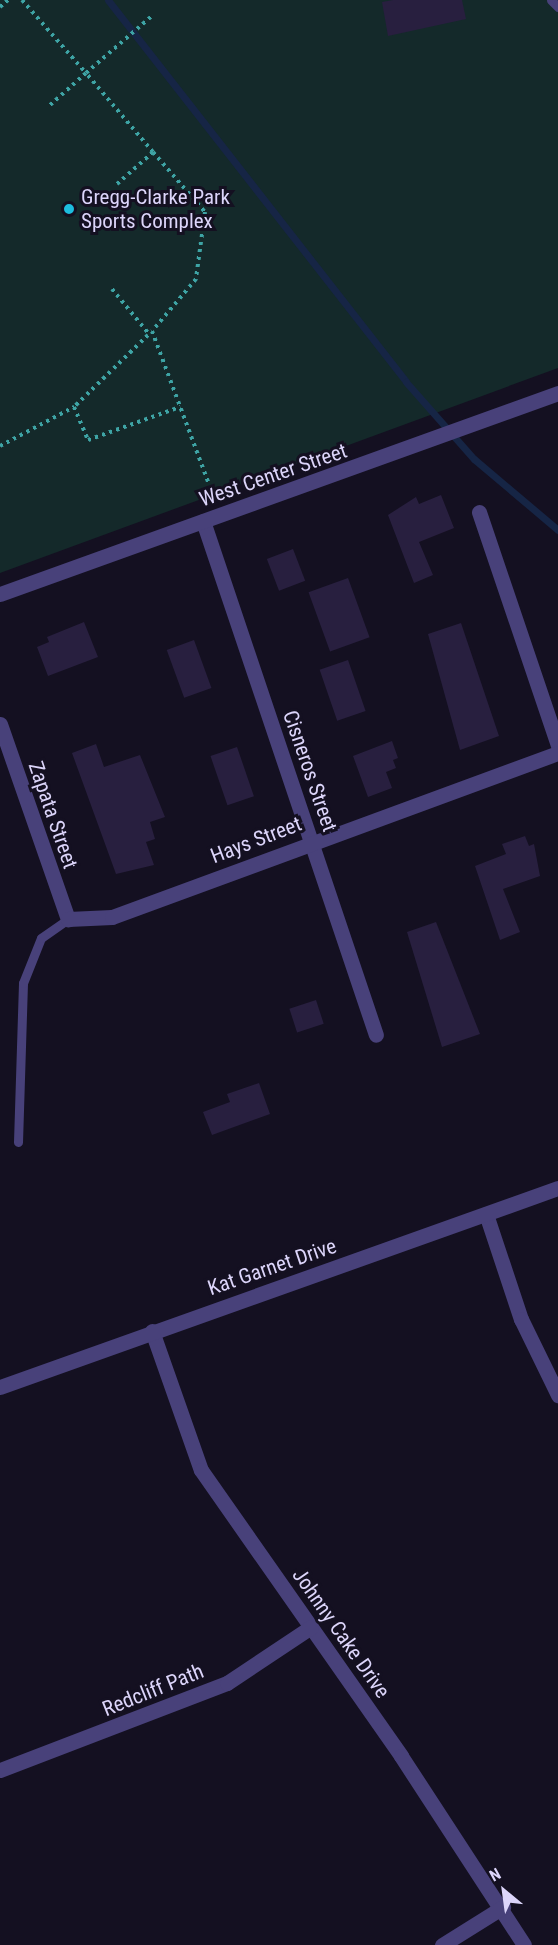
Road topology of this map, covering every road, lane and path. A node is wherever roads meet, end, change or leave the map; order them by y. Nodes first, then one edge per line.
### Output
1 (8, 0) edge
2 (22, 0) edge
3 (551, 0) edge
4 (0, 7) edge
5 (558, 7) edge
6 (153, 15) dead end
7 (86, 73) junction
8 (49, 106) dead end
9 (153, 152) junction
10 (117, 184) dead end
11 (112, 289) dead end
12 (150, 333) junction
13 (558, 393) edge
14 (74, 407) junction
15 (180, 407) junction
16 (0, 447) edge
17 (478, 512) dead end
18 (220, 515) junction
19 (203, 521) junction
20 (0, 594) edge
21 (0, 724) edge
22 (558, 745) edge
23 (558, 753) edge
24 (312, 841) junction
25 (68, 919) junction
26 (376, 1035) dead end
27 (18, 1142) dead end
28 (558, 1188) edge
29 (486, 1214) junction
30 (152, 1331) junction
31 (0, 1387) edge
32 (558, 1395) edge
33 (311, 1627) junction
34 (0, 1770) edge
35 (503, 1907) junction
36 (442, 1945) edge
37 (524, 1945) edge

1 - 4 path
2 - 7 path
3 - 5 lane
6 - 7 path
7 - 8 path
7 - 9 path
9 - 10 path
9 - 12 path
11 - 12 path
12 - 14 path
12 - 15 path
13 - 18 street, West Center Street
14 - 15 path
14 - 16 path
15 - 18 path
17 - 22 street
18 - 19 street, West Center Street
19 - 20 street, West Center Street
19 - 24 street, Cisneros Street
21 - 25 street, Zapata Street
23 - 24 street, Hays Street
24 - 25 street, Hays Street
24 - 26 street, Cisneros Street
25 - 27 lane
28 - 29 street, Kat Garnet Drive
29 - 30 street, Kat Garnet Drive
29 - 32 street
30 - 31 street, Kat Garnet Drive
30 - 33 street, Johnny Cake Drive
33 - 34 street, Redcliff Path
33 - 35 street, Johnny Cake Drive
35 - 36 street
35 - 37 street, Johnny Cake Drive

